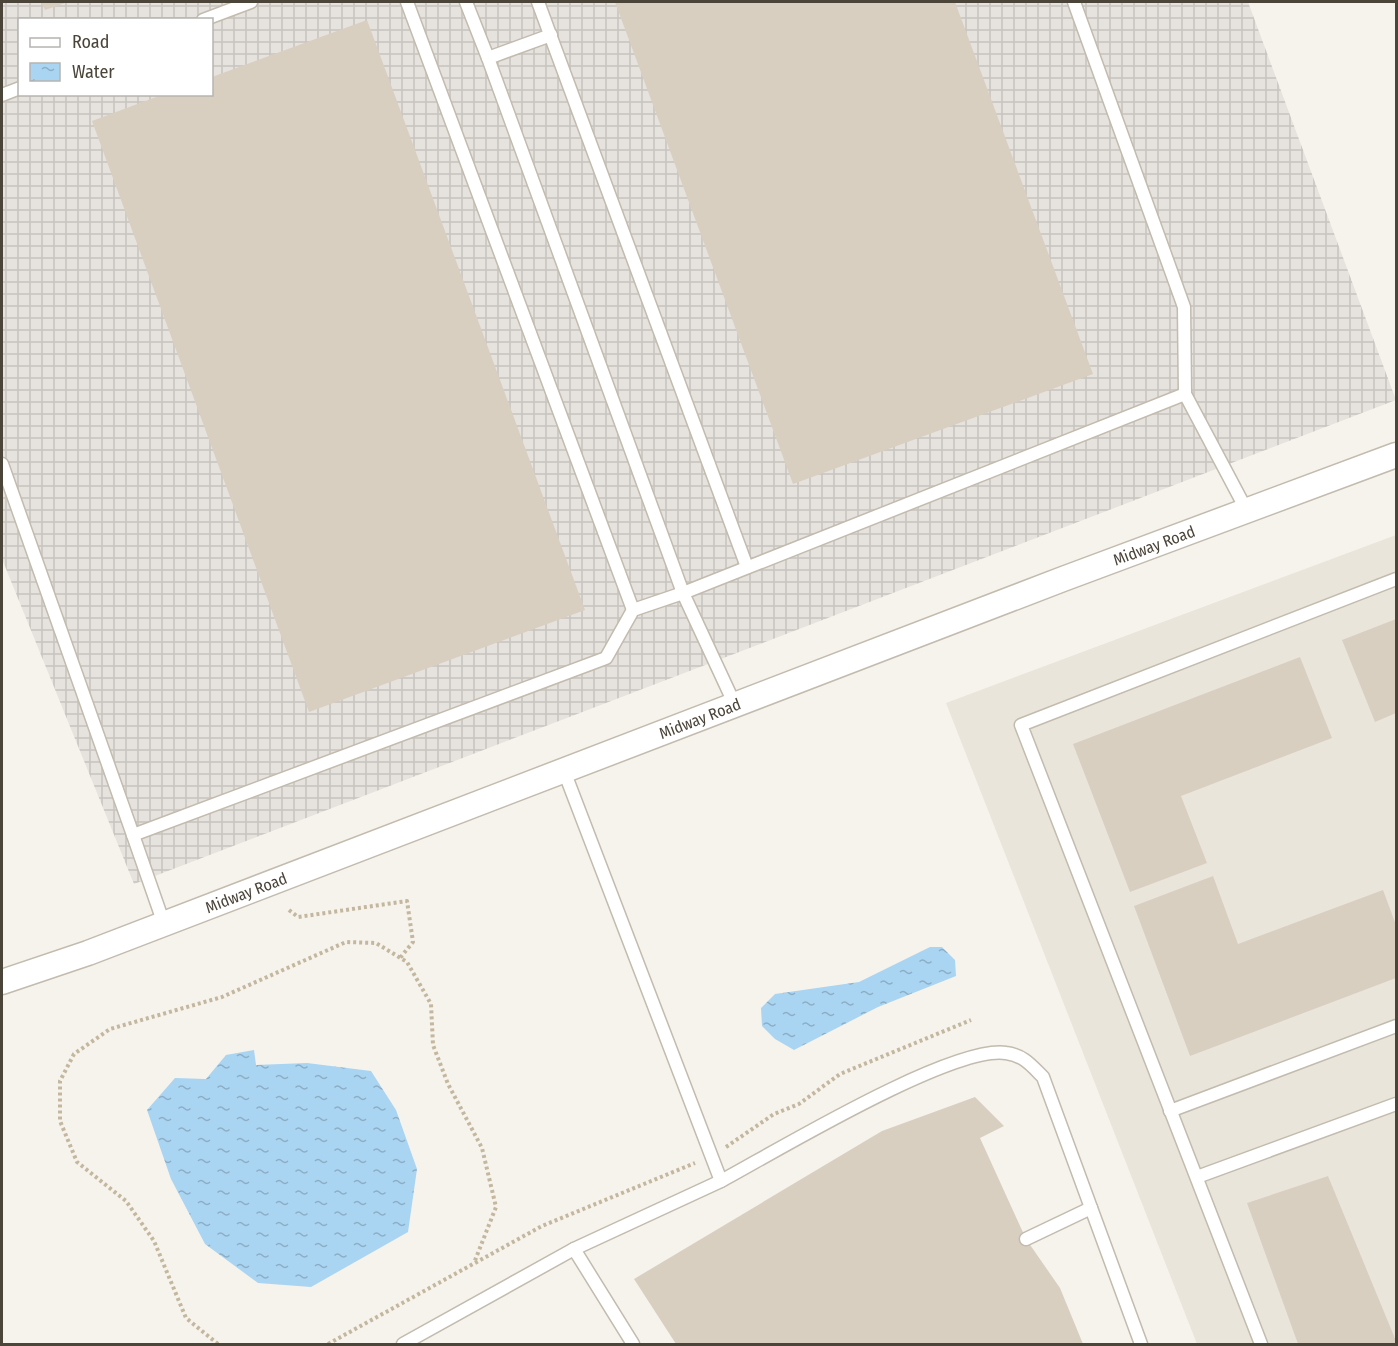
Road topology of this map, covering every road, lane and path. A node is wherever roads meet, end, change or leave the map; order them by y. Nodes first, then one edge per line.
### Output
1 (251, 2) edge
2 (407, 2) edge
3 (466, 2) edge
4 (538, 2) edge
5 (1074, 2) edge
6 (207, 18) edge
7 (551, 35) junction
8 (489, 58) junction
9 (18, 89) edge
10 (2, 95) edge
11 (1185, 394) junction
12 (1396, 455) edge
13 (2, 464) edge
14 (1246, 511) junction
15 (747, 567) junction
16 (1396, 579) edge
17 (683, 592) junction
18 (633, 610) junction
19 (735, 705) junction
20 (564, 771) junction
21 (133, 836) junction
22 (289, 910) dead end
23 (164, 924) junction
24 (400, 958) junction
25 (2, 982) edge
26 (971, 1020) dead end
27 (1396, 1026) edge
28 (1396, 1104) edge
29 (1170, 1111) junction
30 (711, 1156) junction
31 (1197, 1178) junction
32 (721, 1181) junction
33 (1091, 1208) junction
34 (1026, 1239) dead end
35 (574, 1249) junction
36 (474, 1263) junction
37 (218, 1344) edge
38 (328, 1344) edge
39 (403, 1344) edge
40 (633, 1344) edge
41 (1141, 1344) edge
42 (1261, 1344) edge

1 - 6 lane
2 - 18 lane
3 - 8 lane
4 - 7 lane
5 - 11 lane
7 - 8 lane
7 - 15 lane
8 - 17 lane
9 - 10 lane
11 - 14 lane
11 - 15 lane
12 - 14 street, Midway Road
13 - 21 lane
14 - 19 street, Midway Road
15 - 17 lane
16 - 29 lane
17 - 18 lane
17 - 19 lane
18 - 21 lane
19 - 20 street, Midway Road
20 - 23 street, Midway Road
20 - 30 lane
21 - 23 lane
22 - 24 path
23 - 25 street, Midway Road
24 - 36 path
24 - 37 path
26 - 30 path
27 - 29 lane
28 - 31 lane
29 - 31 lane
30 - 32 lane
30 - 36 path
31 - 42 lane
32 - 33 lane
32 - 35 lane
33 - 34 lane
33 - 41 lane
35 - 39 lane
35 - 40 lane
36 - 38 path

